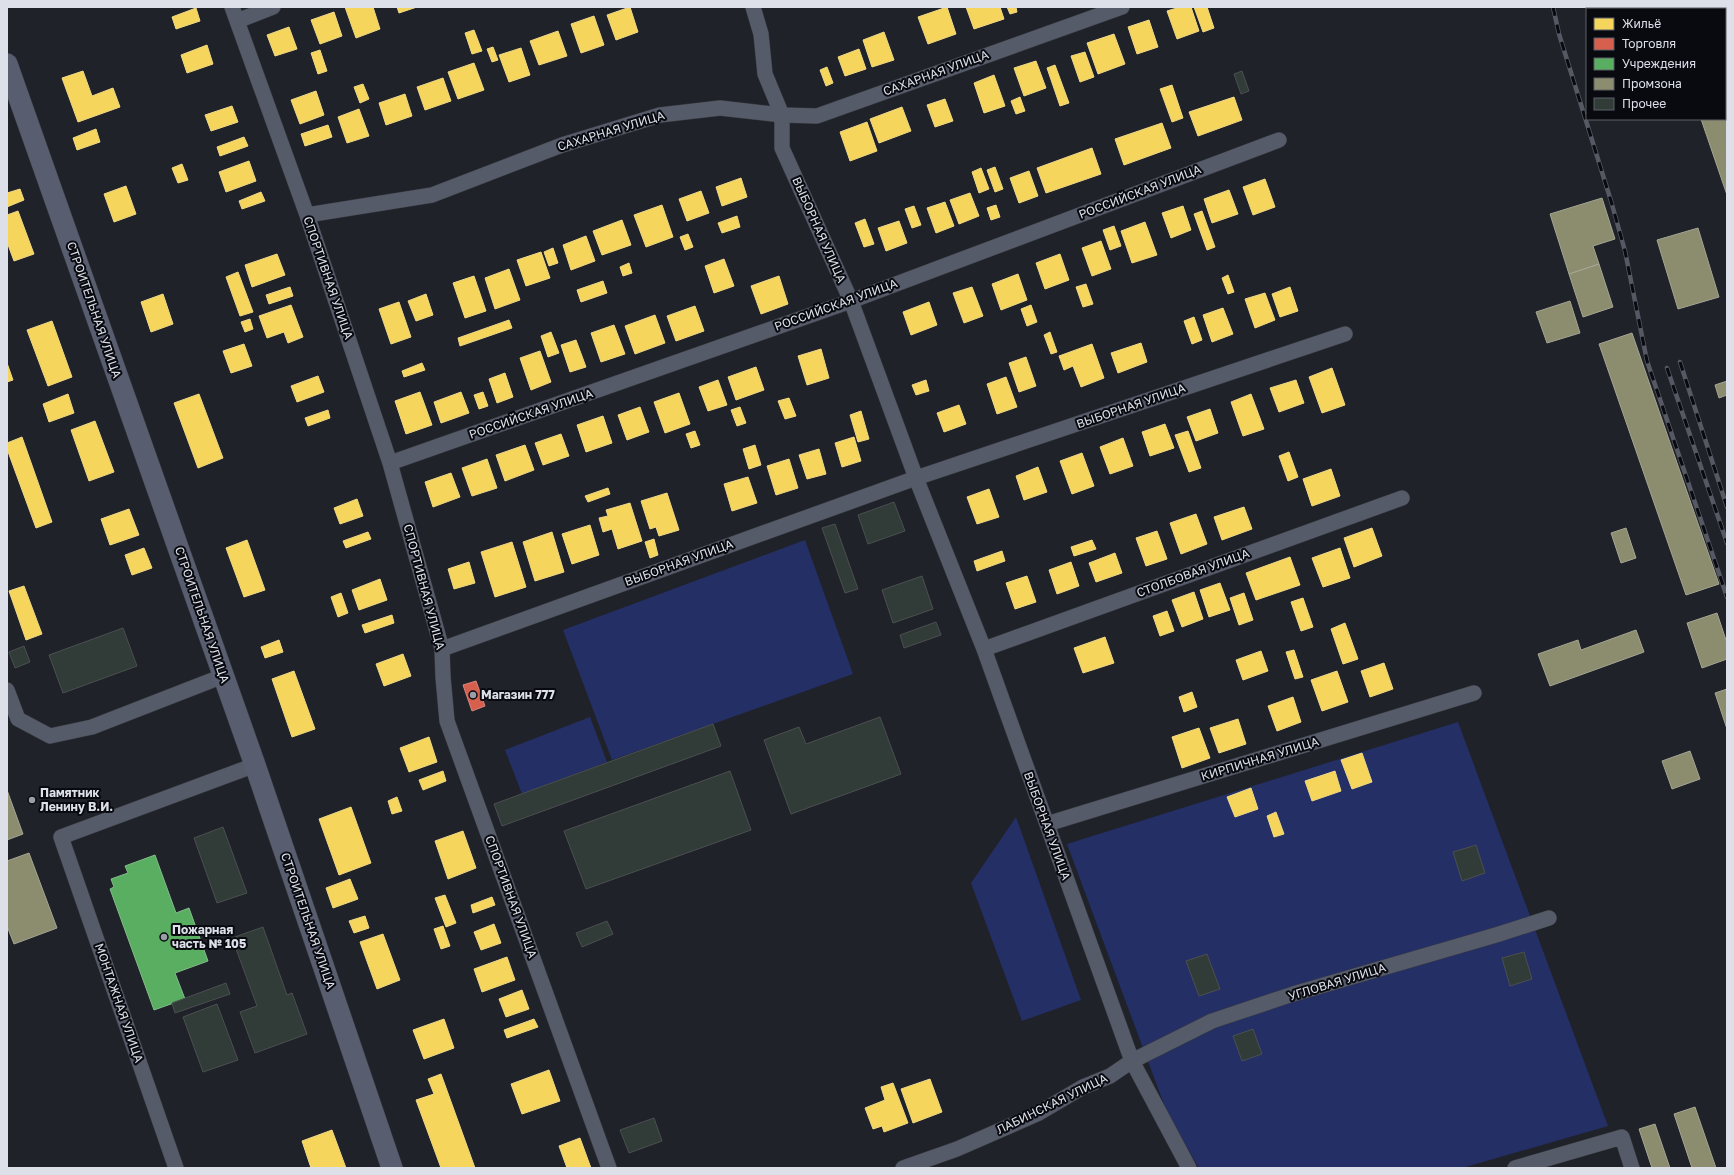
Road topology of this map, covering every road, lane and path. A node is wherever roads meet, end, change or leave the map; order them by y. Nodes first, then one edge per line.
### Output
1 (273, 7) edge
2 (753, 7) edge
3 (1122, 7) edge
4 (234, 14) edge
5 (7, 64) edge
6 (782, 115) junction
7 (1279, 140) dead end
8 (307, 216) junction
9 (851, 301) junction
10 (1345, 334) dead end
11 (390, 463) junction
12 (916, 478) junction
13 (1402, 498) dead end
14 (442, 649) junction
15 (984, 649) junction
16 (223, 676) junction
17 (7, 690) edge
18 (1474, 694) dead end
19 (255, 765) junction
20 (1047, 824) junction
21 (1549, 918) dead end
22 (1132, 1061) junction
23 (176, 1168) edge
24 (392, 1168) edge
25 (609, 1168) edge
26 (903, 1168) edge
27 (1188, 1168) edge
28 (1515, 1168) edge
29 (1632, 1168) edge

1 - 4 street
2 - 6 street
3 - 6 street, САХАРНАЯ УЛИЦА
4 - 8 street, СПОРТИВНАЯ УЛИЦА
5 - 16 street, СТРОИТЕЛЬНАЯ УЛИЦА
6 - 8 street, САХАРНАЯ УЛИЦА
6 - 9 street, ВЫБОРНАЯ УЛИЦА
7 - 9 street, РОССИЙСКАЯ УЛИЦА
8 - 11 street, СПОРТИВНАЯ УЛИЦА
9 - 11 street, РОССИЙСКАЯ УЛИЦА
9 - 12 street, ВЫБОРНАЯ УЛИЦА
10 - 12 street, ВЫБОРНАЯ УЛИЦА
11 - 14 street, СПОРТИВНАЯ УЛИЦА
12 - 14 street, ВЫБОРНАЯ УЛИЦА
12 - 15 street, ВЫБОРНАЯ УЛИЦА
13 - 15 street, СТОЛБОВАЯ УЛИЦА
14 - 25 street, СПОРТИВНАЯ УЛИЦА
15 - 20 street, ВЫБОРНАЯ УЛИЦА
16 - 17 street
16 - 19 street, СТРОИТЕЛЬНАЯ УЛИЦА
18 - 20 street, КИРПИЧНАЯ УЛИЦА
19 - 23 street, МОНТАЖНАЯ УЛИЦА
19 - 24 street, СТРОИТЕЛЬНАЯ УЛИЦА
20 - 22 street, ВЫБОРНАЯ УЛИЦА
21 - 22 street, УГЛОВАЯ УЛИЦА
22 - 26 street, ЛАБИНСКАЯ УЛИЦА
22 - 27 street, ВЫБОРНАЯ УЛИЦА
28 - 29 street

